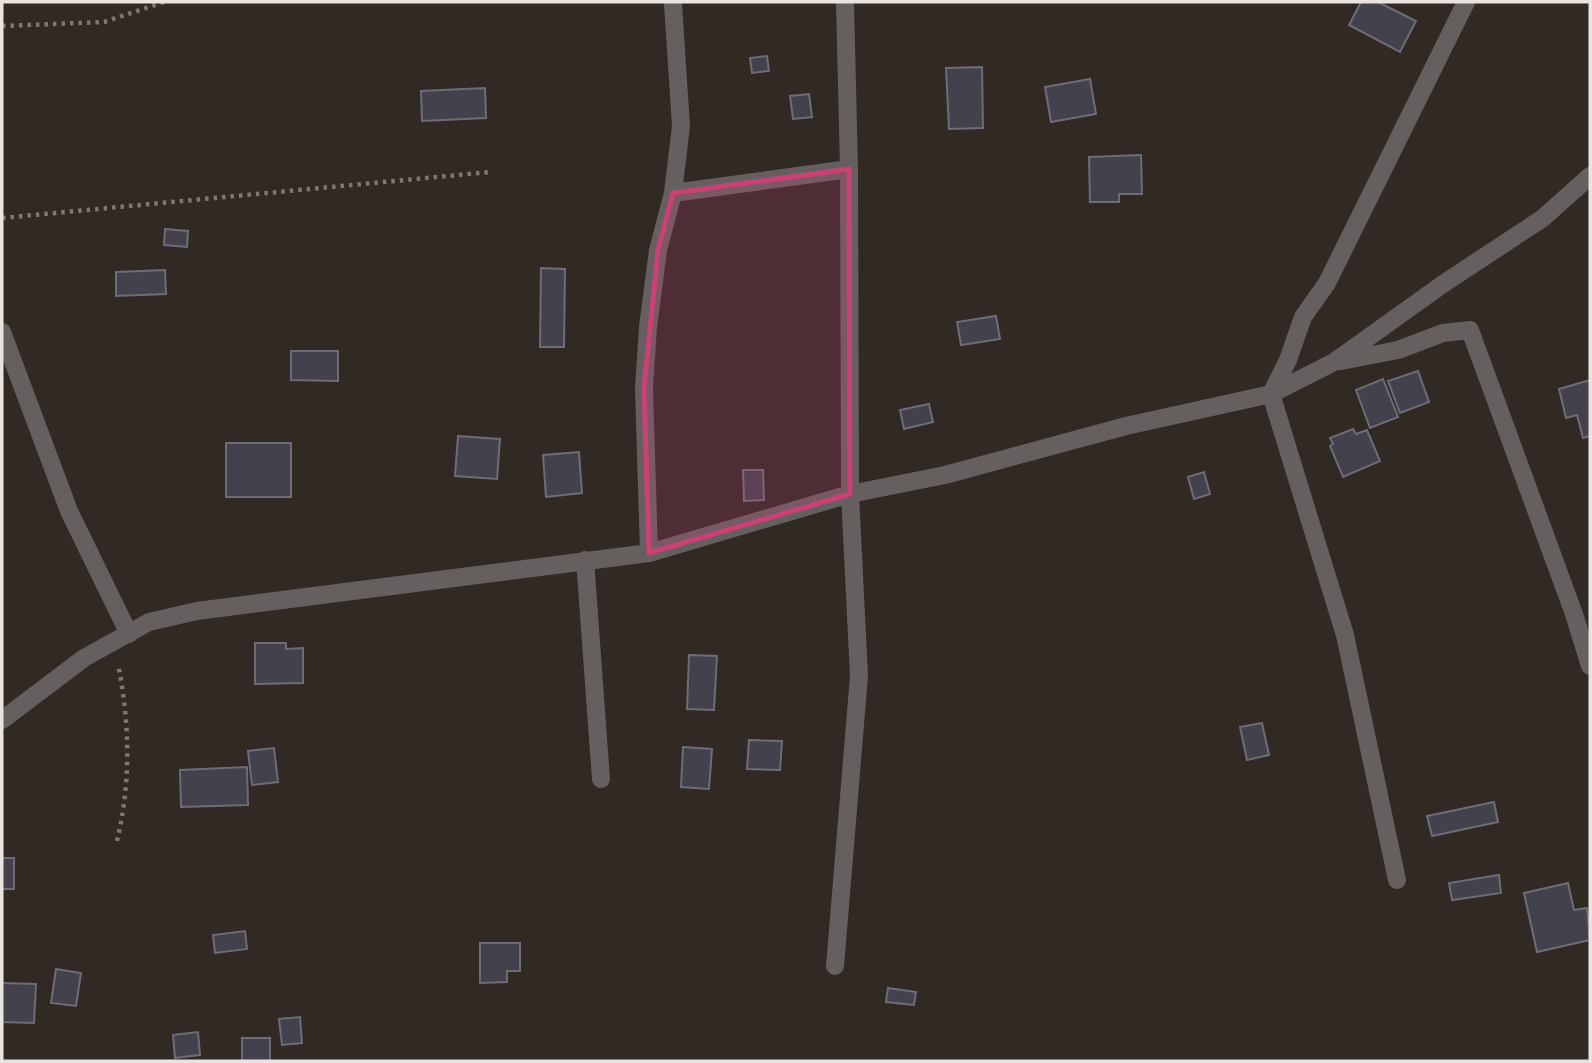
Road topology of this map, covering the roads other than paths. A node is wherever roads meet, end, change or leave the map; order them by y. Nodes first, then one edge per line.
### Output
1 (845, 2) edge
2 (1466, 2) edge
3 (673, 4) dead end
4 (849, 169) junction
5 (1590, 176) edge
6 (673, 193) junction
7 (2, 332) edge
8 (1334, 362) junction
9 (1271, 394) junction
10 (850, 495) junction
11 (649, 553) junction
12 (586, 560) junction
13 (121, 638) junction
14 (1590, 666) edge
15 (2, 720) edge
16 (601, 779) dead end
17 (1397, 880) dead end
18 (835, 967) dead end

1 - 4 street
2 - 9 street
3 - 6 street
4 - 6 street
4 - 10 street
5 - 8 street
6 - 11 street
7 - 13 street
8 - 9 street
8 - 14 street
9 - 10 street
9 - 17 street
10 - 11 street
10 - 18 street
11 - 12 street
12 - 13 street
12 - 16 street
13 - 15 street

